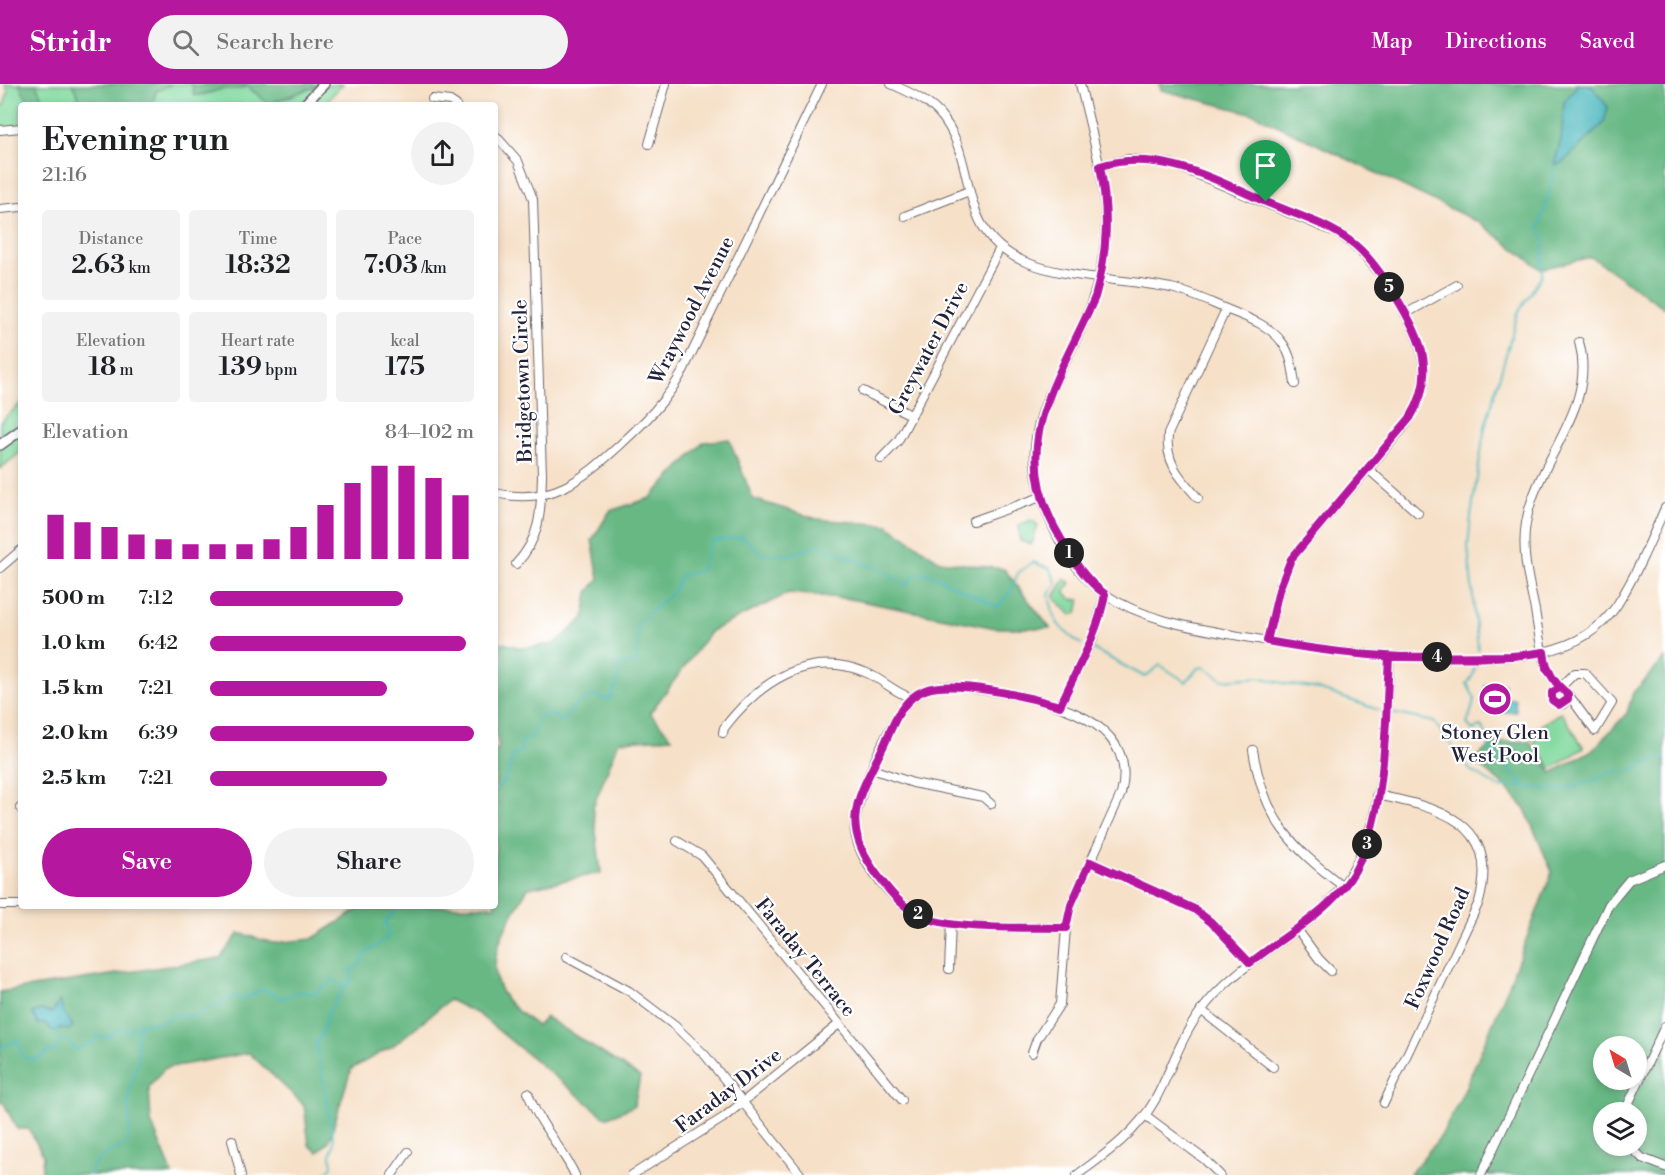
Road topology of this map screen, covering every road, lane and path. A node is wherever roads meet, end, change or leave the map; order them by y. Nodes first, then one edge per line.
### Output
1 (324, 84) edge
2 (666, 84) edge
3 (822, 84) edge
4 (891, 84) edge
5 (1080, 84) edge
6 (432, 99) dead end
7 (307, 102) edge
8 (452, 102) edge
9 (18, 128) edge
10 (0, 130) edge
11 (498, 138) edge
12 (649, 144) dead end
13 (1100, 166) junction
14 (969, 191) junction
15 (18, 207) edge
16 (0, 209) edge
17 (905, 216) dead end
18 (1000, 248) junction
19 (1100, 277) junction
20 (1457, 285) dead end
21 (1226, 309) junction
22 (1405, 314) junction
23 (1579, 342) dead end
24 (1295, 384) dead end
25 (862, 391) dead end
26 (911, 415) junction
27 (18, 432) edge
28 (0, 445) edge
29 (881, 459) dead end
30 (1368, 469) junction
31 (498, 493) edge
32 (541, 495) junction
33 (1041, 497) junction
34 (1198, 498) dead end
35 (1665, 508) edge
36 (1418, 513) dead end
37 (973, 521) dead end
38 (18, 553) edge
39 (516, 564) dead end
40 (0, 568) edge
41 (1105, 594) junction
42 (1267, 641) junction
43 (1544, 652) junction
44 (1389, 657) junction
45 (1560, 688) junction
46 (1568, 694) junction
47 (912, 698) junction
48 (1060, 706) junction
49 (723, 733) dead end
50 (1253, 750) dead end
51 (872, 769) junction
52 (1377, 795) junction
53 (991, 804) dead end
54 (678, 841) dead end
55 (1090, 862) junction
56 (1665, 865) edge
57 (1344, 887) junction
58 (0, 905) edge
59 (18, 905) edge
60 (951, 924) junction
61 (1066, 928) junction
62 (1297, 929) junction
63 (566, 957) dead end
64 (1250, 963) junction
65 (949, 969) dead end
66 (1331, 971) dead end
67 (1201, 1010) junction
68 (839, 1024) junction
69 (1665, 1026) edge
70 (1032, 1053) dead end
71 (1272, 1067) dead end
72 (528, 1093) dead end
73 (902, 1101) dead end
74 (1629, 1102) edge
75 (742, 1103) junction
76 (1384, 1103) dead end
77 (1145, 1115) junction
78 (232, 1140) dead end
79 (408, 1152) dead end
80 (1640, 1156) edge
81 (1665, 1167) edge
82 (645, 1172) edge
83 (241, 1175) edge
84 (392, 1175) edge
85 (575, 1175) edge
86 (632, 1175) edge
87 (801, 1175) edge
88 (1077, 1175) edge
89 (1220, 1175) edge
90 (1481, 1175) edge

1 - 7 street
2 - 12 street
3 - 32 street, Wraywood Avenue
4 - 14 street
5 - 13 street
6 - 8 street
9 - 10 street
11 - 32 street, Bridgetown Circle
13 - 19 street
13 - 22 street
14 - 17 street
14 - 18 street
15 - 16 street
18 - 19 street
18 - 26 street, Greywater Drive
19 - 21 street
19 - 33 street
20 - 22 street
21 - 24 street
21 - 34 street
22 - 30 street
23 - 43 street
25 - 26 street
26 - 29 street, Greywater Drive
27 - 28 street
30 - 36 street
30 - 42 street
31 - 32 street, Wraywood Avenue
32 - 39 street, Bridgetown Circle
33 - 37 street
33 - 41 street
35 - 43 street
38 - 40 street
41 - 42 street
41 - 48 street
42 - 44 street
43 - 44 street
43 - 45 street
44 - 52 street
45 - 46 street
45 - 46 street
45 - 46 street
47 - 48 street
47 - 49 street
47 - 51 street
48 - 55 street
50 - 57 street
51 - 53 street
51 - 60 street
52 - 57 street
52 - 76 street, Foxwood Road
54 - 68 street, Faraday Terrace
55 - 61 street
55 - 64 street
56 - 90 street
57 - 62 street
58 - 59 street
60 - 61 street
60 - 65 street
61 - 70 street
62 - 64 street
62 - 66 street
63 - 75 street
64 - 67 street
67 - 71 street
67 - 77 street
68 - 73 street, Faraday Terrace
68 - 75 street, Faraday Drive
69 - 74 street
72 - 85 street
75 - 82 street, Faraday Drive
75 - 87 street
77 - 88 street
77 - 89 street
78 - 83 street
79 - 84 street
80 - 81 street
82 - 86 street, Faraday Drive

